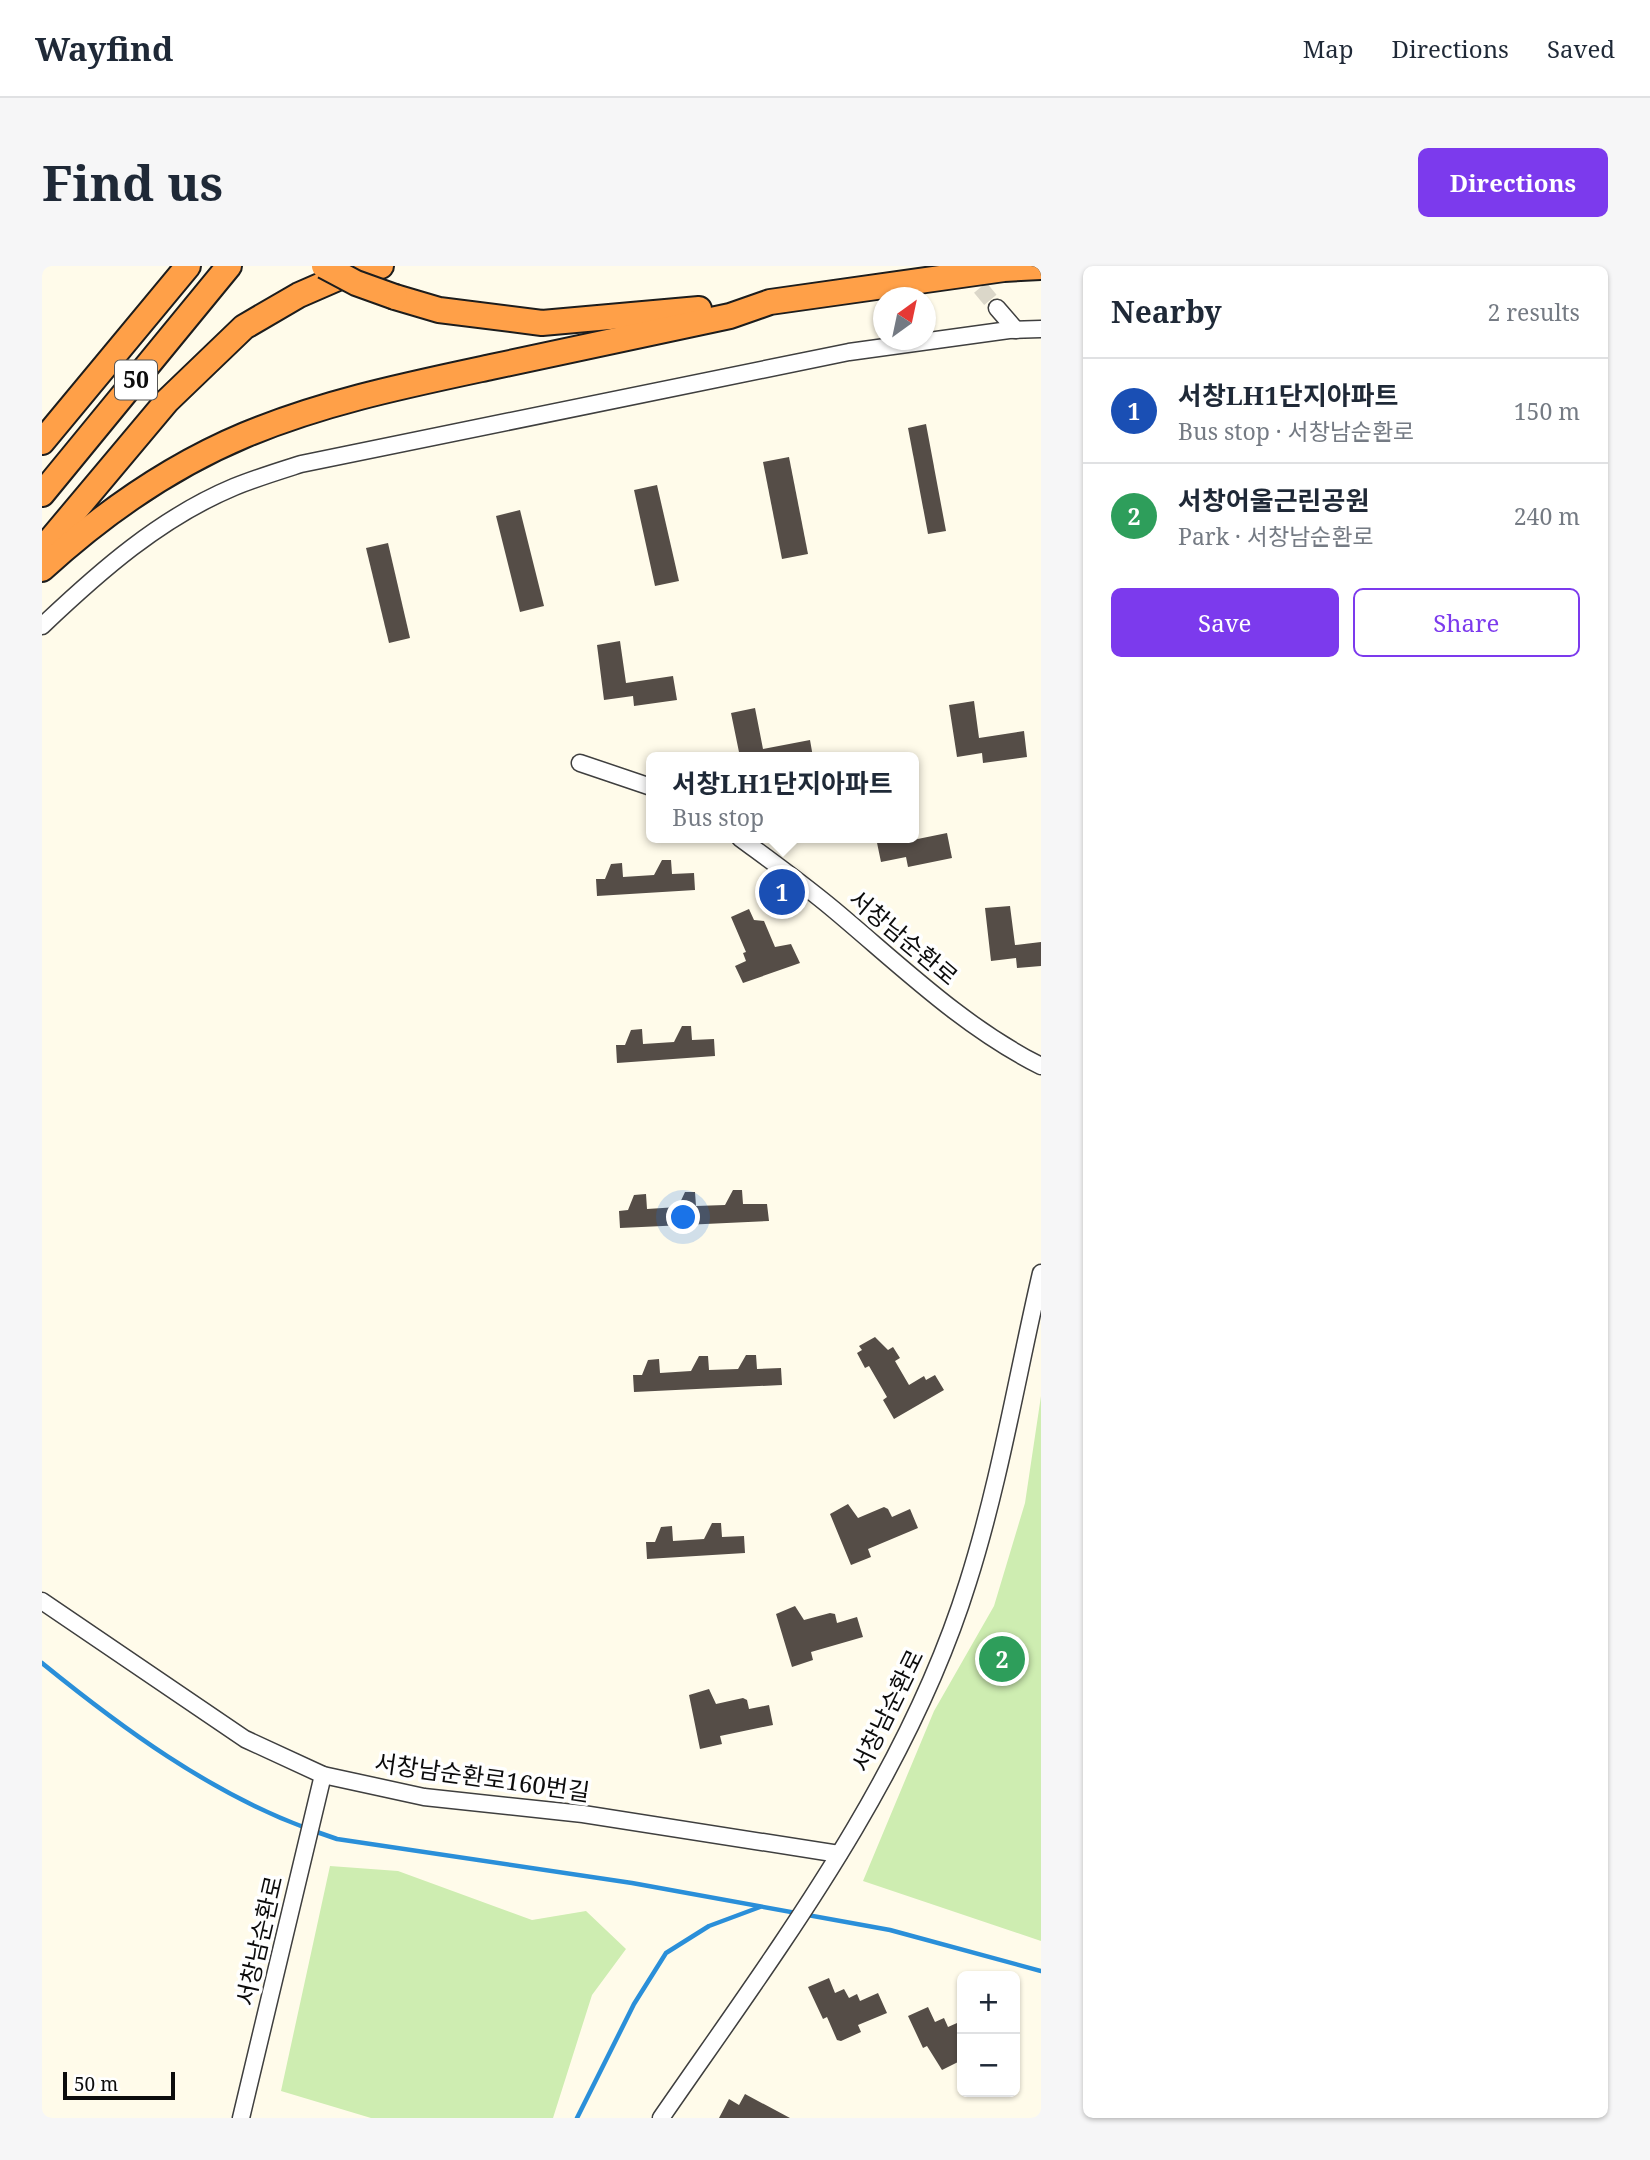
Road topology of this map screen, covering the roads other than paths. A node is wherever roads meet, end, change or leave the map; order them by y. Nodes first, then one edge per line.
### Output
1 (229, 266) edge
2 (324, 266) edge
3 (382, 266) edge
4 (1041, 267) edge
5 (185, 269) edge
6 (771, 302) junction
7 (997, 308) tunnel mouth
8 (1041, 329) edge
9 (1016, 330) junction
10 (42, 442) edge
11 (42, 494) edge
12 (42, 550) edge
13 (42, 569) edge
14 (42, 626) edge
15 (580, 763) dead end
16 (646, 785) edge
17 (747, 843) edge
18 (1041, 1066) edge
19 (1041, 1273) edge
20 (42, 1601) edge
21 (323, 1775) junction
22 (839, 1854) junction
23 (241, 2118) edge
24 (661, 2118) edge

1 - 11 highway, 50
2 - 6 highway, bridge
3 - 12 highway
4 - 6 highway
5 - 10 highway, 50
6 - 13 highway
7 - 9 street
8 - 9 street
9 - 14 street
15 - 16 street
17 - 18 street, 서창남순환로
19 - 22 street, 서창남순환로
20 - 21 street, 서창남순환로160번길
21 - 22 street, 서창남순환로160번길
21 - 23 street, 서창남순환로
22 - 24 street, 서창남순환로

